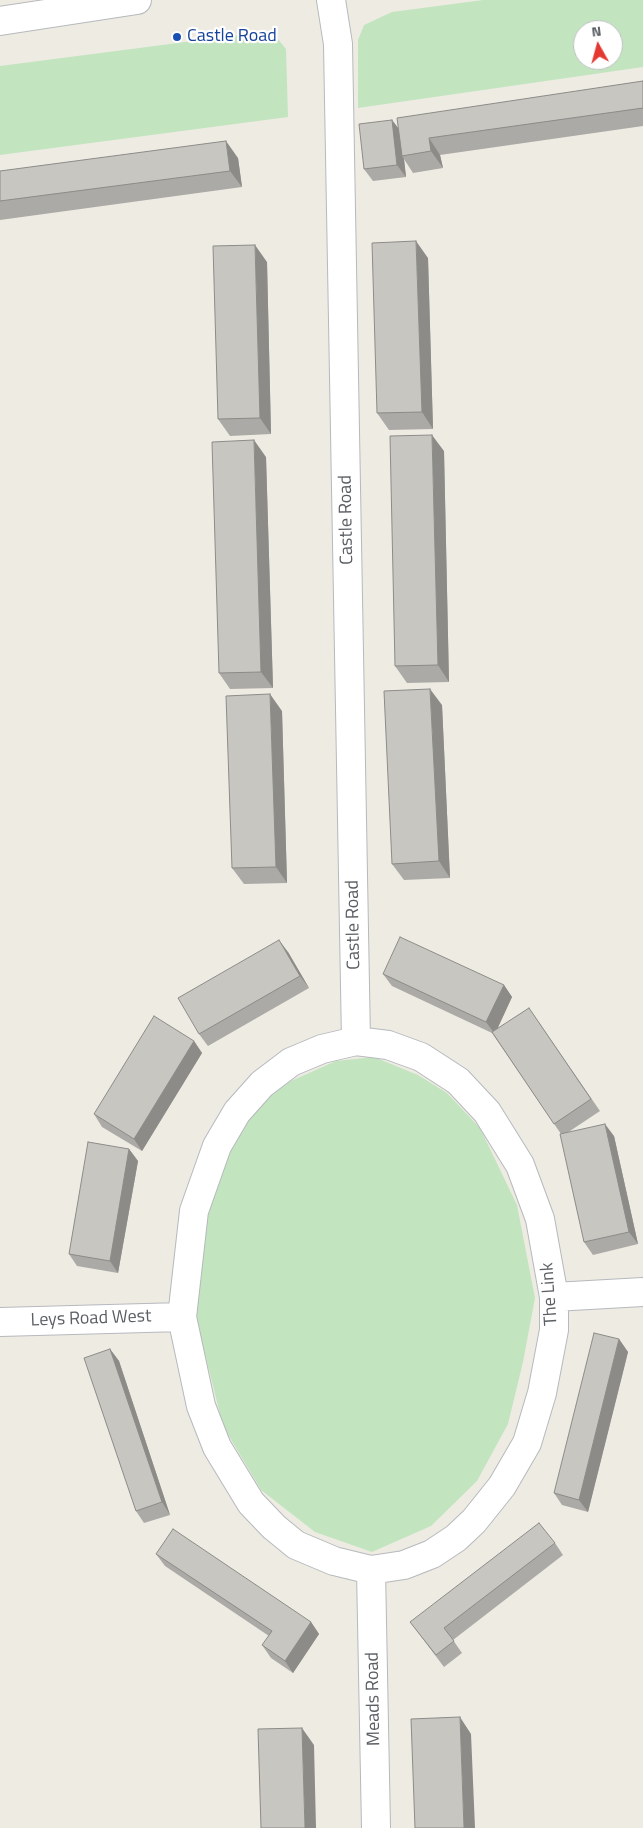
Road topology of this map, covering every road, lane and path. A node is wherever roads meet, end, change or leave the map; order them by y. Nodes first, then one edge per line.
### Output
1 (137, 0) edge
2 (331, 0) edge
3 (0, 21) edge
4 (356, 1042) junction
5 (643, 1292) edge
6 (554, 1297) junction
7 (182, 1316) junction
8 (0, 1322) edge
9 (371, 1570) junction
10 (376, 1828) edge

1 - 3 street
2 - 4 street, Castle Road
4 - 6 street, The Link
4 - 7 street, The Link
5 - 6 street
6 - 9 street, The Link
7 - 8 street, Leys Road West
7 - 9 street, The Link
9 - 10 street, Meads Road

